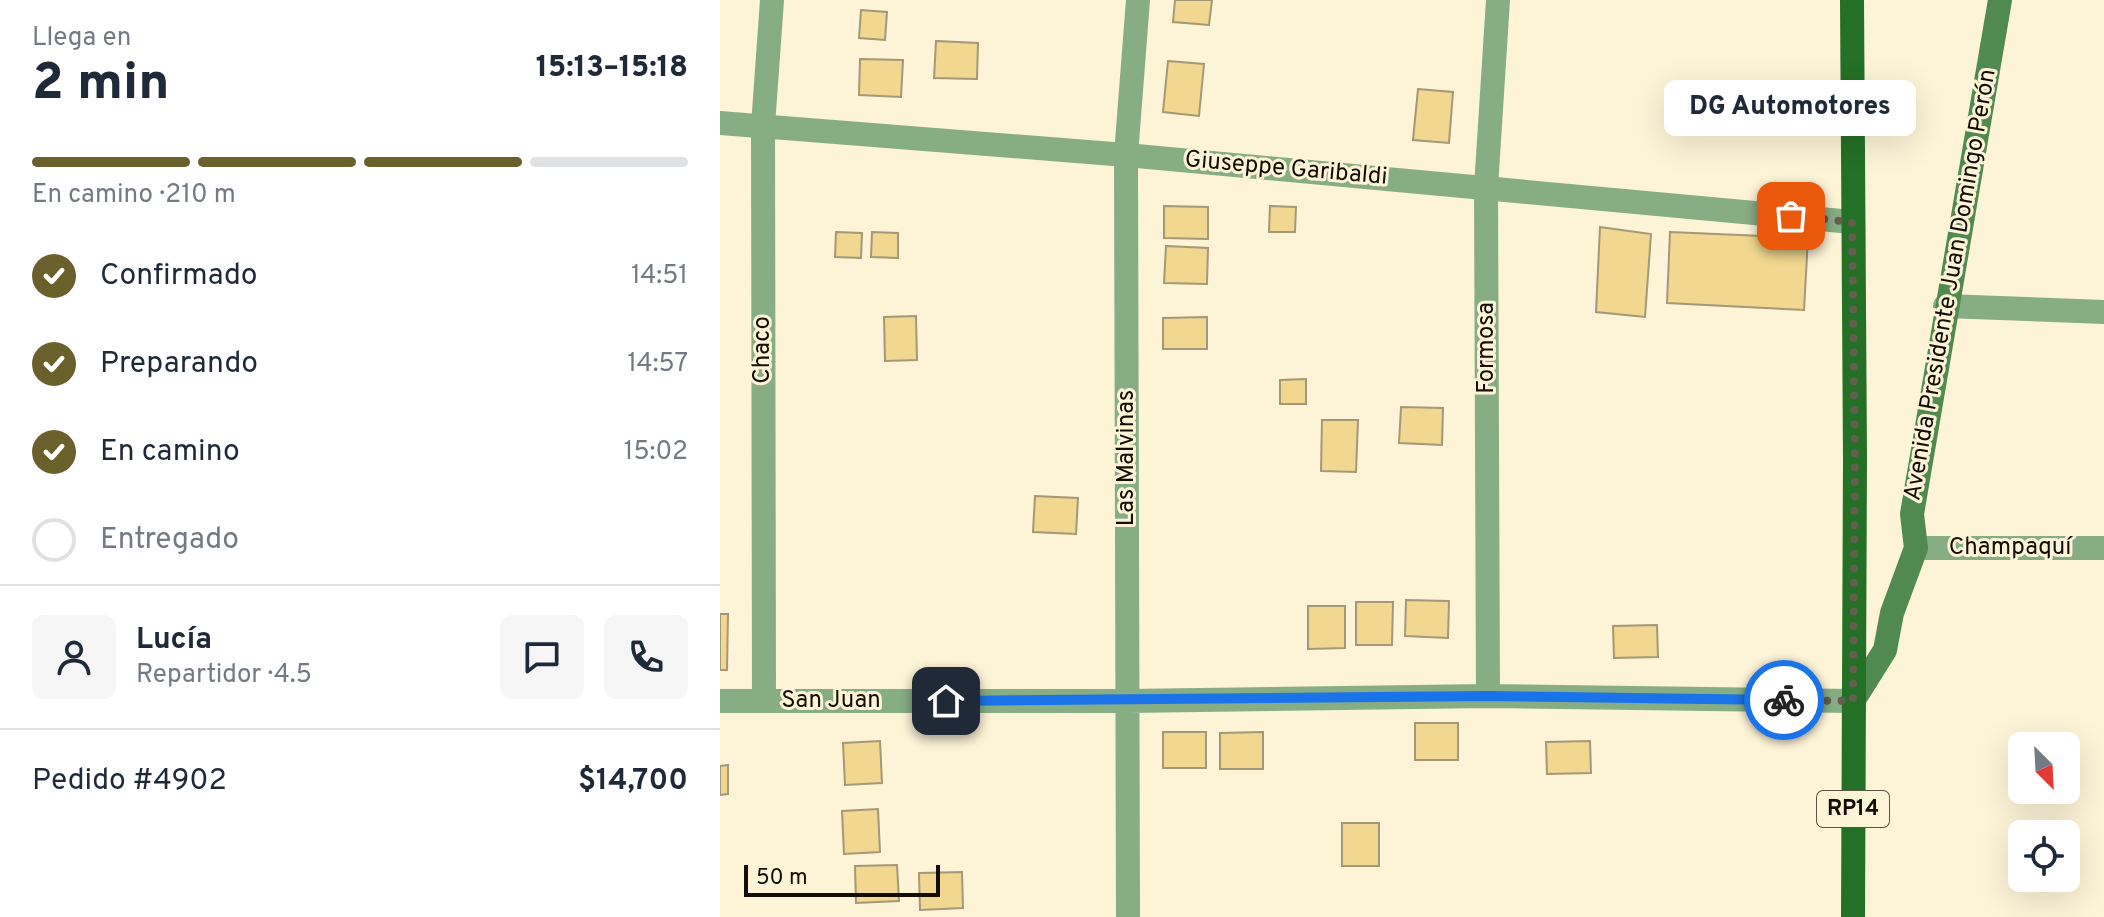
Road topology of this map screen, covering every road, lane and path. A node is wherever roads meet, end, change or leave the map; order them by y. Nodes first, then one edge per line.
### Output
1 (772, 0) edge
2 (1138, 0) edge
3 (1498, 0) edge
4 (1852, 0) edge
5 (2000, 0) edge
6 (720, 123) edge
7 (763, 126) junction
8 (1126, 155) junction
9 (1486, 187) junction
10 (1852, 222) junction
11 (1945, 306) junction
12 (2104, 312) edge
13 (1916, 548) junction
14 (2104, 548) edge
15 (1488, 696) junction
16 (720, 701) edge
17 (764, 701) junction
18 (1128, 701) junction
19 (1853, 701) junction
20 (1128, 917) edge
21 (1853, 917) edge

1 - 7 street, Chaco
2 - 8 street, Las Malvinas
3 - 9 street, Formosa
4 - 10 main road, RP14
5 - 11 main road, Avenida Presidente Juan Domingo Perón
6 - 7 street, Giuseppe Garibaldi
7 - 8 street, Giuseppe Garibaldi
7 - 17 street, Chaco
8 - 9 street, Giuseppe Garibaldi
8 - 18 street, Las Malvinas
9 - 10 street, Giuseppe Garibaldi
9 - 15 street, Formosa
10 - 19 main road, RP14
11 - 12 street
11 - 13 main road, Avenida Presidente Juan Domingo Perón
13 - 14 street, Champaquí
13 - 19 main road, Avenida Presidente Juan Domingo Perón
15 - 18 street, San Juan
15 - 19 street, San Juan
16 - 17 street, San Juan
17 - 18 street, San Juan
18 - 20 street, Las Malvinas
19 - 21 main road, RP14

